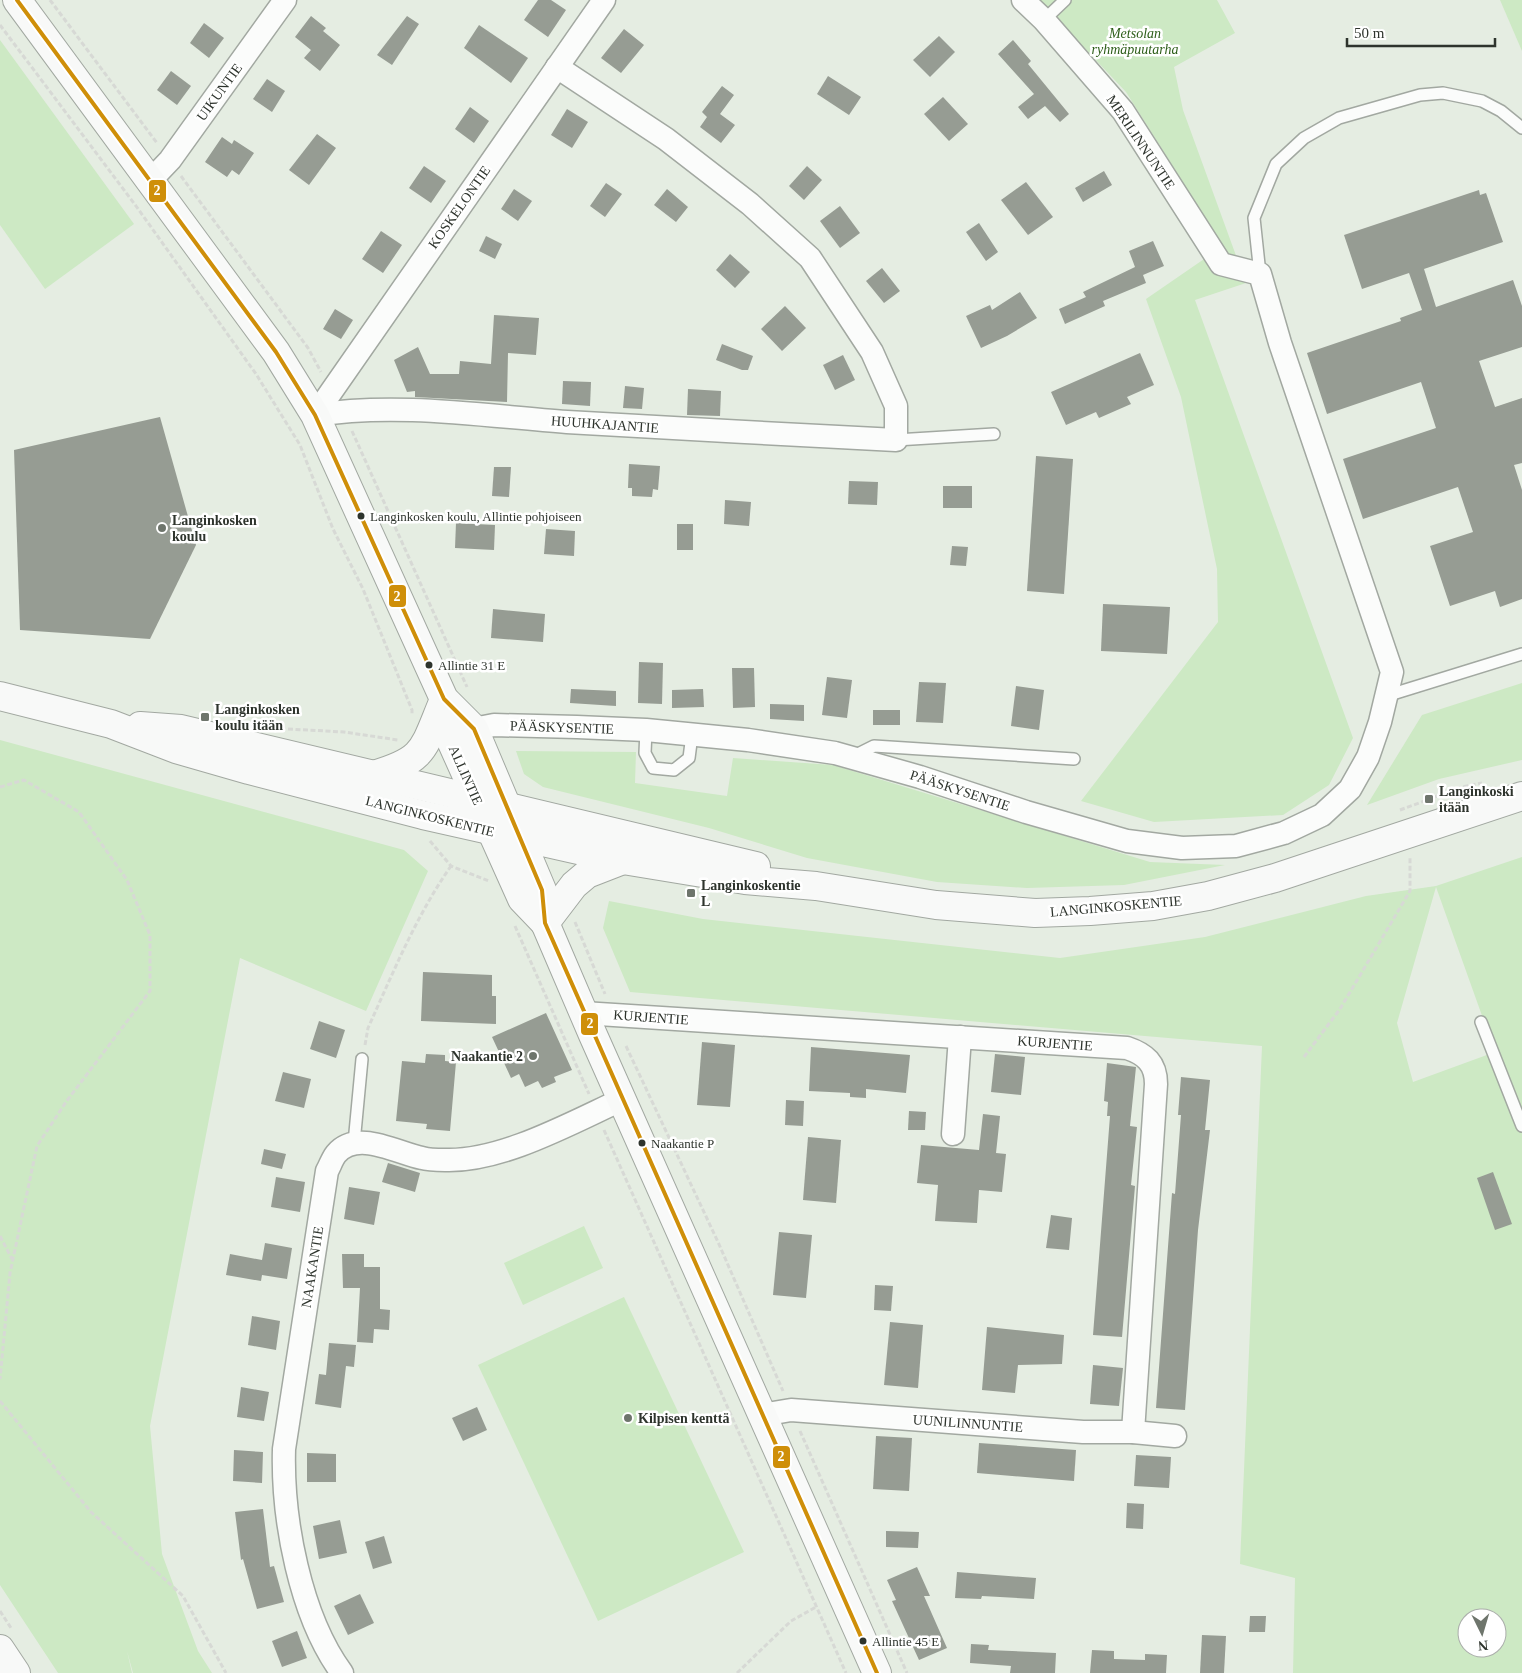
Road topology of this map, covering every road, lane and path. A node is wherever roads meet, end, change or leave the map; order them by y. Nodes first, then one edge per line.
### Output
1 (17, 0) edge
2 (286, 0) edge
3 (604, 0) edge
4 (1023, 0) edge
5 (1065, 0) edge
6 (1044, 20) junction
7 (0, 25) edge
8 (557, 66) junction
9 (1522, 128) edge
10 (150, 181) junction
11 (1260, 274) junction
12 (315, 415) junction
13 (994, 434) dead end
14 (896, 440) junction
15 (1522, 654) edge
16 (0, 696) edge
17 (1386, 696) junction
18 (444, 699) junction
19 (111, 724) junction
20 (440, 729) junction
21 (646, 730) junction
22 (692, 735) junction
23 (850, 758) junction
24 (1074, 759) dead end
25 (373, 775) junction
26 (1490, 782) dead end
27 (0, 787) edge
28 (1522, 796) edge
29 (478, 800) junction
30 (507, 808) junction
31 (1398, 810) dead end
32 (491, 831) junction
33 (520, 837) junction
34 (1409, 851) dead end
35 (623, 860) junction
36 (451, 866) dead end
37 (816, 886) junction
38 (574, 918) dead end
39 (545, 923) junction
40 (514, 924) dead end
41 (584, 1013) junction
42 (614, 1015) junction
43 (1481, 1022) dead end
44 (960, 1037) junction
45 (1304, 1057) dead end
46 (362, 1059) joint
47 (621, 1100) junction
48 (596, 1111) junction
49 (1522, 1126) edge
50 (953, 1134) dead end
51 (354, 1143) junction
52 (0, 1236) edge
53 (13, 1259) junction
54 (0, 1379) edge
55 (0, 1401) edge
56 (791, 1410) junction
57 (762, 1415) junction
58 (1134, 1432) junction
59 (1175, 1436) dead end
60 (816, 1607) junction
61 (0, 1649) edge
62 (16, 1673) edge
63 (226, 1673) edge
64 (342, 1673) edge
65 (737, 1673) edge
66 (846, 1673) edge
67 (877, 1673) edge
68 (907, 1673) edge

1 - 10 street, ALLINTIE
2 - 10 street, UIKUNTIE
3 - 8 street, KOSKELONTIE
4 - 6 street, MERILINNUNTIE
5 - 6 lane
6 - 11 street, MERILINNUNTIE
7 - 20 path
8 - 12 street, KOSKELONTIE
8 - 14 street
9 - 11 lane
10 - 12 street, ALLINTIE
11 - 17 street, PÄÄSKYSENTIE
12 - 14 street, HUUHKAJANTIE
12 - 18 street, ALLINTIE
13 - 14 lane, HUUHKAJANTIE
15 - 17 lane
16 - 19 street, LANGINKOSKENTIE
17 - 23 street, PÄÄSKYSENTIE
18 - 20 street
18 - 20 street, ALLINTIE
19 - 25 street, LANGINKOSKENTIE
19 - 32 street, LANGINKOSKENTIE
20 - 21 street, PÄÄSKYSENTIE
20 - 25 street
20 - 29 street, ALLINTIE
20 - 30 street, ALLINTIE
21 - 22 street, PÄÄSKYSENTIE
21 - 22 lane
22 - 23 street, PÄÄSKYSENTIE
23 - 24 lane
25 - 29 street, LANGINKOSKENTIE
26 - 31 path
27 - 53 path
28 - 37 street, LANGINKOSKENTIE
29 - 30 street, LANGINKOSKENTIE
29 - 32 street, ALLINTIE
30 - 33 street, ALLINTIE
30 - 37 street, LANGINKOSKENTIE
32 - 33 street, LANGINKOSKENTIE
32 - 39 street, ALLINTIE
33 - 35 street, LANGINKOSKENTIE
33 - 39 street, ALLINTIE
34 - 45 path
35 - 37 street, LANGINKOSKENTIE
35 - 39 street
36 - 46 path
38 - 42 path
39 - 41 street, ALLINTIE
40 - 48 path
41 - 42 street, KURJENTIE
41 - 47 street, ALLINTIE
42 - 44 street, KURJENTIE
42 - 56 path
43 - 49 lane
44 - 50 street
44 - 58 street, KURJENTIE
46 - 51 lane
47 - 48 street
47 - 57 street, ALLINTIE
48 - 51 street
48 - 60 path
51 - 64 street, NAAKANTIE
52 - 53 path
53 - 54 path
55 - 63 path
56 - 57 street, UUNILINNUNTIE
56 - 58 street, UUNILINNUNTIE
56 - 68 path
57 - 67 street, ALLINTIE
58 - 59 street, UUNILINNUNTIE
60 - 65 path
60 - 66 path
61 - 62 street

